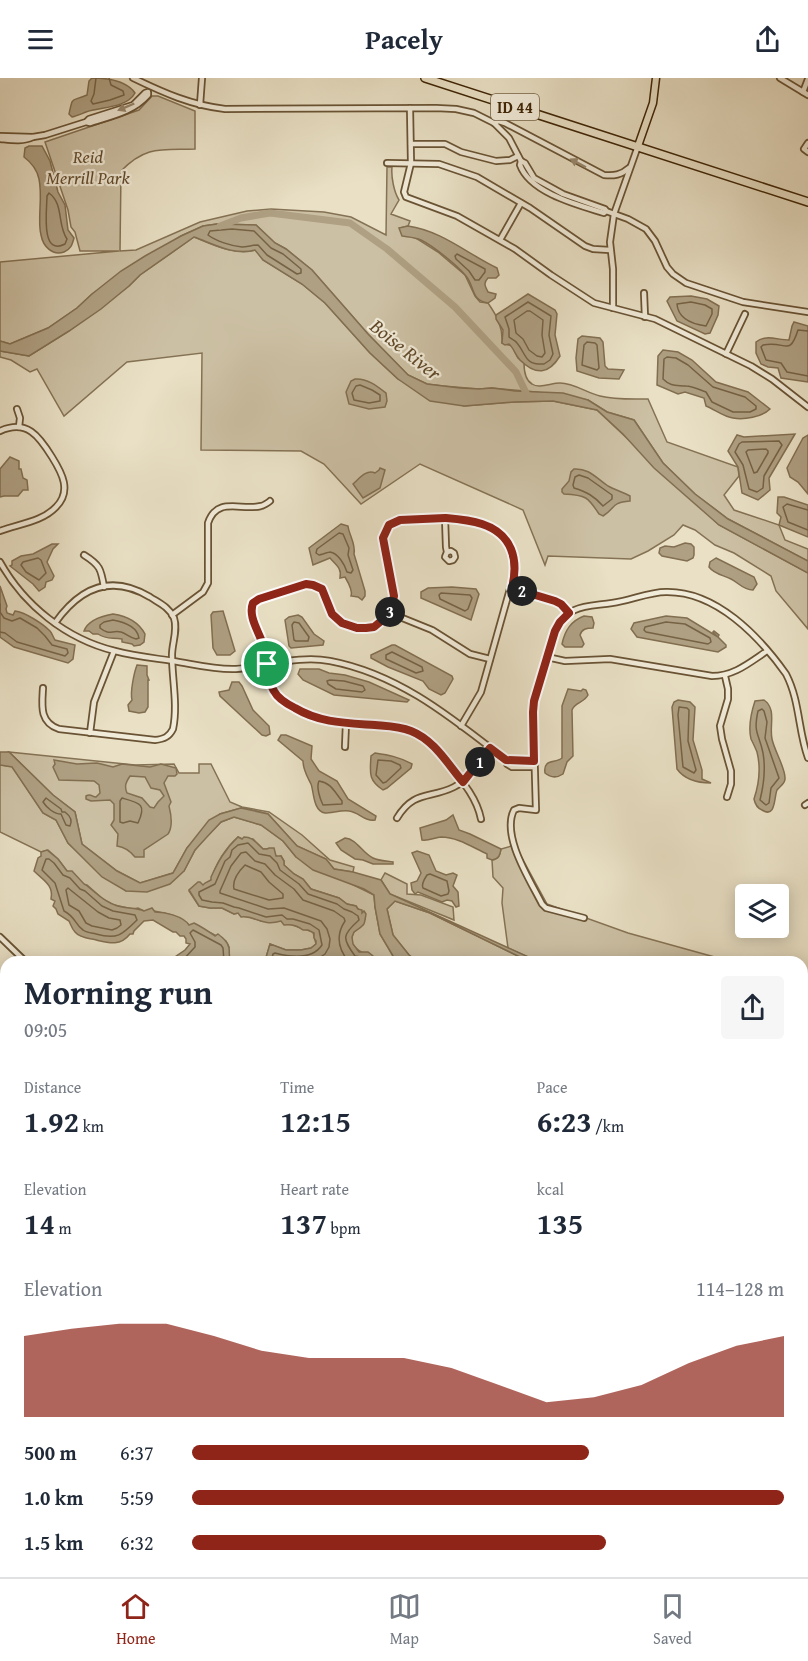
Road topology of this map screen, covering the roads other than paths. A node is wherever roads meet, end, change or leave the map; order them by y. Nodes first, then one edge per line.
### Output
1 (134, 78) edge
2 (202, 78) edge
3 (425, 78) edge
4 (656, 78) edge
5 (780, 78) edge
6 (808, 79) edge
7 (150, 86) junction
8 (806, 94) edge
9 (200, 105) junction
10 (411, 108) junction
11 (494, 123) junction
12 (0, 137) edge
13 (808, 143) edge
14 (411, 144) junction
15 (638, 146) junction
16 (808, 152) edge
17 (520, 158) junction
18 (387, 163) dead end
19 (411, 163) junction
20 (631, 167) junction
21 (808, 202) edge
22 (521, 203) junction
23 (614, 214) junction
24 (500, 240) junction
25 (610, 250) junction
26 (645, 293) dead end
27 (613, 308) junction
28 (808, 312) edge
29 (745, 314) dead end
30 (645, 317) junction
31 (726, 354) junction
32 (808, 407) edge
33 (17, 410) dead end
34 (19, 427) junction
35 (0, 431) edge
36 (270, 501) dead end
37 (445, 518) junction
38 (0, 531) edge
39 (447, 552) dead end
40 (84, 555) dead end
41 (0, 561) edge
42 (104, 587) junction
43 (512, 588) junction
44 (390, 613) junction
45 (569, 613) junction
46 (172, 615) junction
47 (55, 623) junction
48 (114, 651) junction
49 (767, 651) junction
50 (548, 657) junction
51 (490, 659) junction
52 (173, 661) junction
53 (267, 664) junction
54 (725, 676) junction
55 (43, 688) dead end
56 (346, 723) junction
57 (461, 726) junction
58 (90, 733) junction
59 (345, 747) dead end
60 (490, 748) junction
61 (808, 758) edge
62 (534, 764) junction
63 (463, 782) junction
64 (727, 797) dead end
65 (397, 818) dead end
66 (481, 819) dead end
67 (584, 918) dead end
68 (0, 938) edge
69 (20, 956) edge

1 - 7 street
2 - 9 street
3 - 15 highway, ID 44
4 - 15 main road
5 - 8 street
6 - 8 street
7 - 9 street
7 - 12 street
9 - 10 street
10 - 11 street
10 - 14 street
11 - 17 street
20 -> 11 street
13 - 16 street
14 - 17 street
14 - 19 street
15 - 20 street
15 - 21 highway, ID 44
17 - 23 street
18 - 19 street
19 - 22 street
19 - 24 street
20 - 23 street
22 - 24 street
22 - 25 street
23 - 25 street
23 - 28 street
24 - 27 street
25 - 27 street
26 - 30 street
27 - 30 street
29 - 31 street
30 - 31 street
31 - 32 street
33 - 34 street
34 - 35 street
34 - 38 street
36 - 46 street
37 - 39 street
37 - 43 street
37 - 44 street
40 - 42 street
41 - 47 street
42 - 46 street
42 - 47 street
43 - 45 street
43 - 51 street
44 - 51 street
44 - 53 street
45 - 49 street
45 - 50 street
46 - 52 street
47 - 48 street
48 - 52 street
48 - 58 street
49 - 54 street
49 - 61 street
50 - 54 street
50 - 62 street
51 - 57 street
52 - 53 street
52 - 58 street
53 - 56 street
53 - 57 street
54 - 64 street
55 - 58 street
56 - 59 street
56 - 63 street
57 - 60 street
60 - 62 street
60 - 63 street
62 - 67 street
63 - 65 street
63 - 66 street
68 - 69 street

